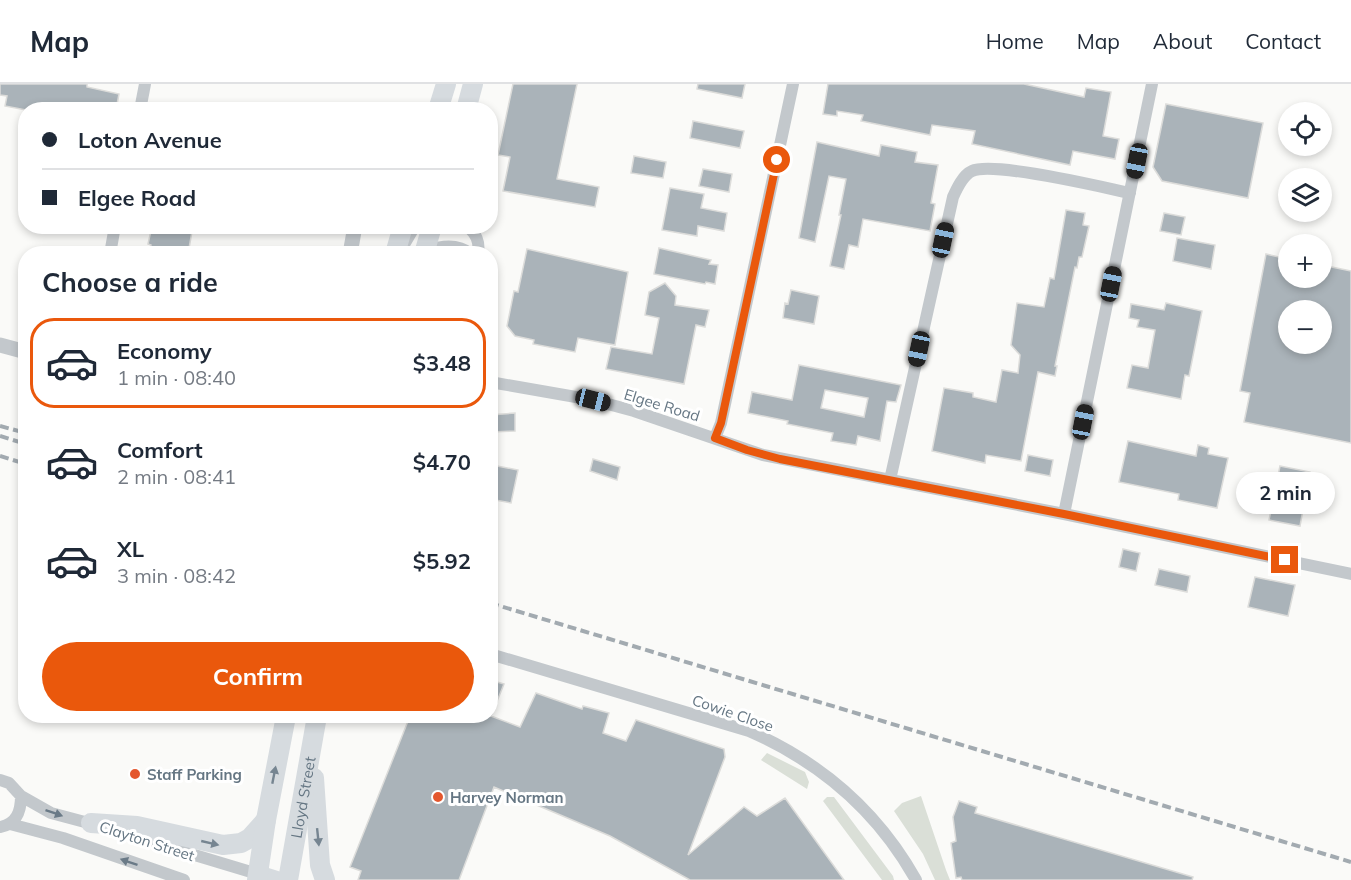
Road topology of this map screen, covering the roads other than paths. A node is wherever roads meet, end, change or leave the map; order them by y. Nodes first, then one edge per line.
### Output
1 (145, 84) edge
2 (446, 84) edge
3 (473, 84) edge
4 (793, 84) edge
5 (1152, 84) edge
6 (142, 102) edge
7 (440, 102) edge
8 (468, 102) edge
9 (1130, 192) junction
10 (0, 345) edge
11 (18, 350) edge
12 (498, 383) edge
13 (715, 438) junction
14 (890, 480) junction
15 (1064, 514) junction
16 (1351, 574) edge
17 (498, 656) edge
18 (285, 723) edge
19 (317, 723) edge
20 (318, 723) edge
21 (0, 780) edge
22 (21, 796) junction
23 (266, 820) junction
24 (91, 823) junction
25 (5, 826) edge
26 (257, 877) edge
27 (184, 880) edge
28 (277, 880) edge
29 (288, 880) edge
30 (325, 880) edge
31 (916, 880) edge

1 - 6 street
2 - 7 main road
3 - 8 main road
4 - 13 street
5 - 9 street
9 - 14 street
9 - 15 street
10 - 11 street
12 - 13 street, Elgee Road
13 - 14 street, Elgee Road
14 - 15 street, Elgee Road
15 - 16 street, Elgee Road
17 - 31 street, Cowie Close
23 -> 18 main road, Lloyd Street
19 - 29 main road, Lloyd Street
20 -> 30 main road
21 - 22 street, Clayton Street
22 -> 24 street, Clayton Street
22 - 25 street
24 -> 23 main road
23 - 26 main road, Lloyd Street
24 - 26 street, Clayton Street
27 -> 25 street, Clayton Street
26 - 28 main road, Clayton Street

